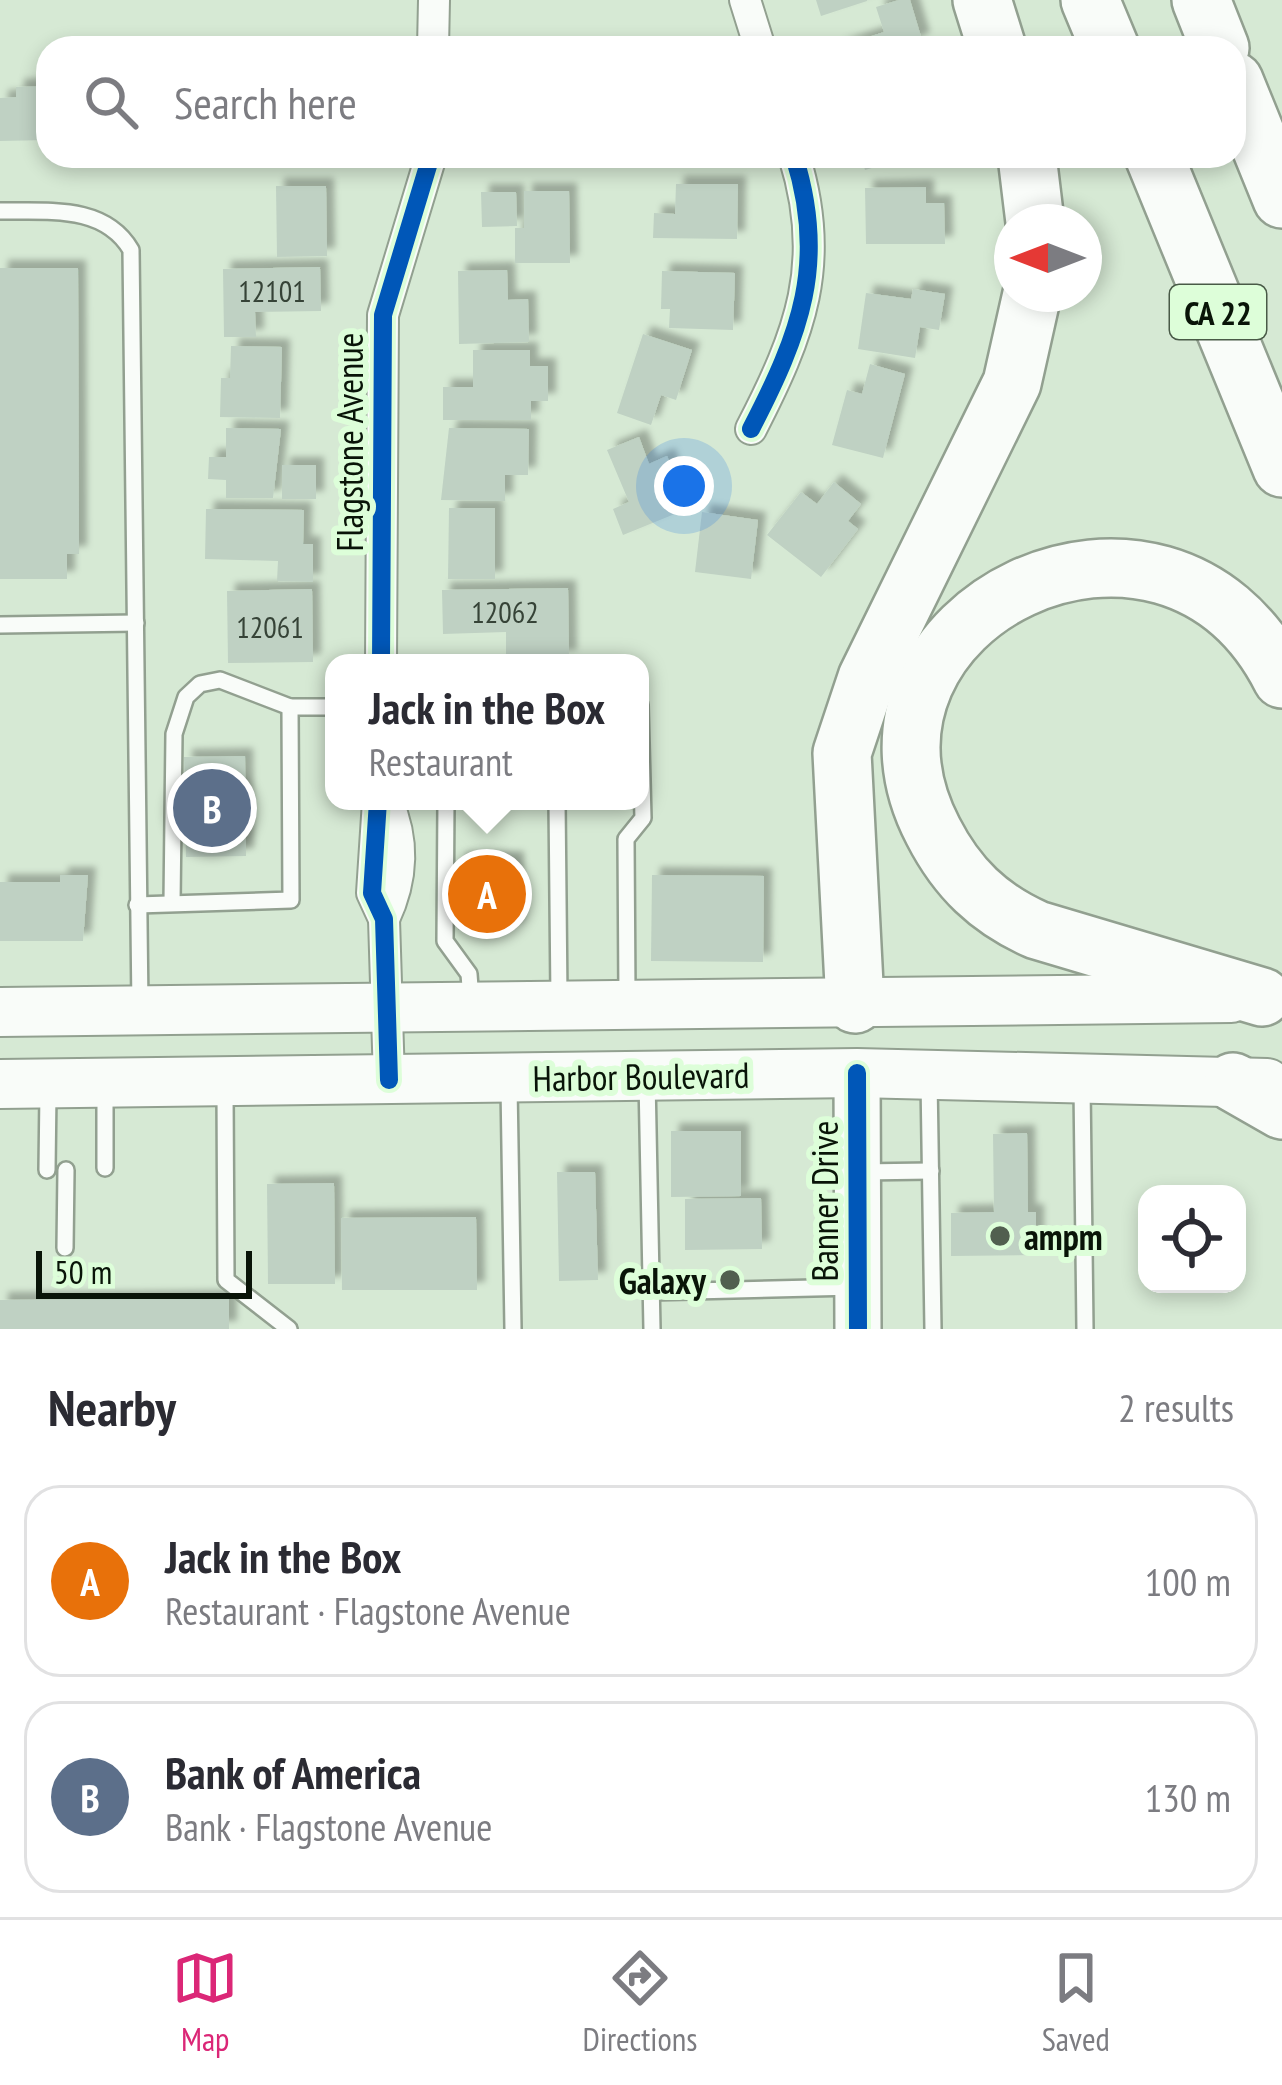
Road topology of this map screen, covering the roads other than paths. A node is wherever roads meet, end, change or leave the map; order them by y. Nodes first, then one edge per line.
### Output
1 (434, 0) edge
2 (745, 0) edge
3 (982, 0) edge
4 (1090, 0) edge
5 (1201, 0) edge
6 (433, 36) edge
7 (756, 36) edge
8 (993, 36) edge
9 (1105, 36) edge
10 (1215, 36) edge
11 (1246, 110) edge
12 (427, 168) edge
13 (798, 168) edge
14 (1029, 168) edge
15 (1159, 168) edge
16 (1282, 199) edge
17 (1033, 204) edge
18 (0, 211) edge
19 (1028, 312) edge
20 (751, 429) dead end
21 (1282, 468) edge
22 (136, 623) junction
23 (0, 625) edge
24 (381, 654) edge
25 (1282, 679) edge
26 (290, 707) junction
27 (325, 707) edge
28 (381, 810) edge
29 (446, 810) edge
30 (557, 810) edge
31 (644, 810) edge
32 (172, 903) junction
33 (137, 905) junction
34 (1272, 997) edge
35 (855, 1004) junction
36 (471, 1007) junction
37 (559, 1007) junction
38 (628, 1007) junction
39 (387, 1008) junction
40 (140, 1010) junction
41 (0, 1012) edge
42 (856, 1073) junction
43 (929, 1074) junction
44 (647, 1076) junction
45 (508, 1078) junction
46 (1082, 1078) junction
47 (389, 1080) junction
48 (225, 1081) junction
49 (106, 1082) junction
50 (48, 1083) junction
51 (1257, 1083) edge
52 (0, 1084) edge
53 (1282, 1110) edge
54 (105, 1168) dead end
55 (47, 1170) dead end
56 (66, 1170) dead end
57 (931, 1171) junction
58 (857, 1172) junction
59 (65, 1248) dead end
60 (652, 1292) junction
61 (858, 1308) edge
62 (290, 1329) edge
63 (512, 1329) edge
64 (652, 1329) edge
65 (933, 1329) edge
66 (1085, 1329) edge

1 - 6 street
2 - 7 street
3 - 8 highway
4 - 9 highway
5 - 10 highway
11 - 16 highway
12 - 24 street, Flagstone Avenue
13 - 20 street
14 - 17 highway
15 - 21 highway, CA 22
18 - 22 lane
19 - 35 highway
22 - 23 lane
22 - 33 lane
25 - 34 highway
26 - 27 lane
26 - 32 lane
26 - 32 lane
28 - 39 street
29 - 36 lane
30 - 37 lane
31 - 38 lane
32 - 33 lane
33 - 40 lane
34 - 35 main road, Harbor Boulevard
35 - 38 main road, Harbor Boulevard
35 - 42 main road
36 - 37 main road, Harbor Boulevard
36 - 39 main road, Harbor Boulevard
37 - 38 main road, Harbor Boulevard
39 - 40 main road, Harbor Boulevard
39 - 47 street
40 - 41 main road, Harbor Boulevard
42 - 43 main road, Harbor Boulevard
42 - 44 main road, Harbor Boulevard
42 - 58 street, Banner Drive
43 - 46 main road, Harbor Boulevard
43 - 57 lane
44 - 45 main road, Harbor Boulevard
44 - 60 lane
45 - 47 main road, Harbor Boulevard
45 - 63 lane
46 - 51 main road, Harbor Boulevard
46 - 66 lane
47 - 48 main road, Harbor Boulevard
48 - 49 main road, Harbor Boulevard
48 - 62 lane
49 - 50 main road, Harbor Boulevard
49 - 54 lane
50 - 52 main road, Harbor Boulevard
50 - 55 lane
51 - 53 highway
56 - 59 lane
57 - 58 lane
57 - 65 lane
58 - 61 street, Banner Drive
60 - 61 lane
60 - 64 lane

